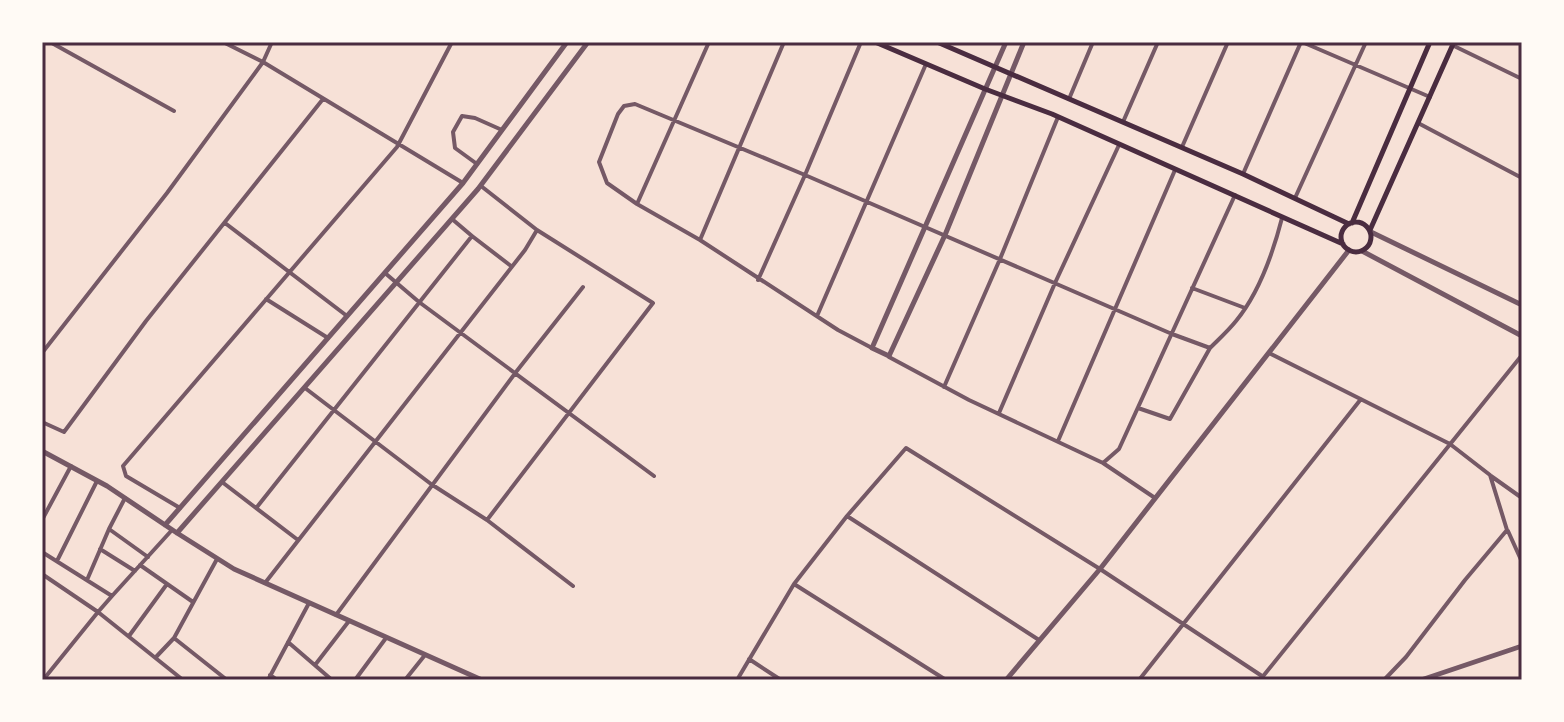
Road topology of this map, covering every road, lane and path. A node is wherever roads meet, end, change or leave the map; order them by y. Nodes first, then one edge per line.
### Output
1 (50, 42) edge
2 (223, 42) edge
3 (272, 42) edge
4 (452, 42) edge
5 (567, 42) edge
6 (588, 42) edge
7 (709, 42) edge
8 (784, 42) edge
9 (861, 42) edge
10 (875, 42) edge
11 (939, 42) edge
12 (1006, 42) edge
13 (1024, 42) edge
14 (1093, 42) edge
15 (1158, 42) edge
16 (1228, 42) edge
17 (1301, 42) edge
18 (1366, 42) edge
19 (1430, 42) edge
20 (1453, 43) edge
21 (263, 62) junction
22 (926, 64) junction
23 (1356, 65) junction
24 (996, 66) junction
25 (1011, 73) junction
26 (1522, 79) edge
27 (1410, 88) junction
28 (985, 89) junction
29 (1003, 96) junction
30 (1430, 97) junction
31 (323, 99) junction
32 (1069, 99) junction
33 (174, 111) dead end
34 (1058, 117) junction
35 (674, 120) junction
36 (1123, 122) junction
37 (1418, 123) junction
38 (502, 130) junction
39 (398, 144) junction
40 (1119, 145) junction
41 (1182, 147) junction
42 (739, 148) junction
43 (477, 164) junction
44 (1175, 170) junction
45 (1243, 174) junction
46 (805, 175) junction
47 (1522, 178) edge
48 (463, 183) junction
49 (481, 185) junction
50 (1235, 195) junction
51 (1295, 198) junction
52 (868, 202) junction
53 (637, 204) junction
54 (1282, 218) junction
55 (452, 219) junction
56 (225, 223) junction
57 (1351, 223) junction
58 (925, 227) junction
59 (537, 230) junction
60 (1370, 231) junction
61 (945, 235) junction
62 (472, 236) junction
63 (700, 240) junction
64 (1343, 244) junction
65 (1349, 250) junction
66 (1362, 251) junction
67 (1000, 259) junction
68 (512, 267) junction
69 (291, 272) junction
70 (385, 273) junction
71 (758, 280) junction
72 (1055, 283) junction
73 (396, 284) junction
74 (583, 287) dead end
75 (1192, 288) junction
76 (266, 299) junction
77 (419, 302) junction
78 (1522, 305) edge
79 (1245, 308) junction
80 (1117, 309) junction
81 (817, 316) junction
82 (347, 317) junction
83 (460, 331) junction
84 (1172, 334) junction
85 (1522, 336) edge
86 (328, 338) junction
87 (872, 348) junction
88 (1210, 348) junction
89 (42, 353) edge
90 (1269, 353) junction
91 (1522, 355) edge
92 (889, 356) junction
93 (516, 372) junction
94 (944, 387) junction
95 (305, 388) junction
96 (1361, 399) junction
97 (1138, 408) junction
98 (335, 410) junction
99 (569, 412) junction
100 (999, 414) junction
101 (42, 422) edge
102 (375, 441) junction
103 (1058, 441) junction
104 (1450, 444) junction
105 (42, 451) edge
106 (1103, 463) junction
107 (71, 466) junction
108 (1490, 475) junction
109 (654, 476) dead end
110 (97, 480) junction
111 (222, 482) junction
112 (431, 484) junction
113 (125, 498) junction
114 (1155, 498) junction
115 (1522, 498) edge
116 (257, 507) junction
117 (180, 508) junction
118 (847, 516) junction
119 (42, 520) edge
120 (487, 520) junction
121 (165, 525) junction
122 (109, 529) junction
123 (1507, 530) junction
124 (174, 532) junction
125 (298, 540) junction
126 (100, 549) junction
127 (42, 552) edge
128 (148, 557) junction
129 (217, 558) junction
130 (57, 561) junction
131 (1522, 562) edge
132 (140, 565) junction
133 (1100, 569) junction
134 (135, 571) junction
135 (42, 574) edge
136 (87, 580) junction
137 (265, 583) junction
138 (167, 584) junction
139 (794, 584) junction
140 (573, 586) dead end
141 (112, 596) junction
142 (193, 602) junction
143 (309, 603) junction
144 (98, 612) junction
145 (336, 615) junction
146 (349, 621) junction
147 (1184, 624) junction
148 (129, 636) junction
149 (174, 638) junction
150 (386, 638) junction
151 (1039, 640) junction
152 (288, 642) junction
153 (1522, 646) edge
154 (425, 655) junction
155 (155, 657) junction
156 (749, 659) junction
157 (315, 665) junction
158 (269, 677) edge
159 (1261, 678) edge
160 (43, 680) edge
161 (183, 680) edge
162 (227, 680) edge
163 (277, 680) edge
164 (332, 680) edge
165 (355, 680) edge
166 (405, 680) edge
167 (482, 680) edge
168 (737, 680) edge
169 (781, 680) edge
170 (946, 680) edge
171 (1006, 680) edge
172 (1139, 680) edge
173 (1268, 680) edge
174 (1384, 680) edge
175 (1421, 680) edge

1 - 33 street
2 - 21 street
3 - 21 street
4 - 39 street
5 - 38 street
6 - 49 street
7 - 35 street
8 - 42 street
9 - 46 street
10 - 22 main road
11 - 24 main road
12 - 24 street
13 - 25 street
14 - 32 street
15 - 36 street
16 - 41 street
17 - 23 street
17 - 45 street
18 - 23 street
19 - 27 main road
20 - 26 street
20 - 30 main road
21 - 31 street
21 - 89 street
22 - 28 main road
22 - 52 street
23 - 27 street
23 - 51 street
24 - 25 main road
24 - 28 street
25 - 29 street
25 - 32 main road
27 - 30 street
27 - 57 main road
28 - 29 main road
28 - 58 street
29 - 34 main road
29 - 61 street
30 - 37 main road
31 - 39 street
31 - 56 street
32 - 36 main road
34 - 40 main road
34 - 67 street
35 - 42 street
35 - 53 street
35 - 53 street
36 - 41 main road
37 - 47 street
37 - 60 main road
38 - 43 street
38 - 43 street
39 - 48 street
39 - 69 street
40 - 44 main road
40 - 72 street
41 - 45 main road
42 - 46 street
42 - 63 street
43 - 48 street
44 - 50 main road
44 - 80 street
45 - 51 main road
46 - 52 street
46 - 71 street
48 - 70 street
49 - 55 street
49 - 59 street
50 - 54 main road
50 - 75 street
51 - 57 main road
52 - 58 street
52 - 81 street
53 - 63 street
54 - 64 main road
54 - 79 street
55 - 62 street
55 - 73 street
56 - 69 street
56 - 101 street
57 - 60 main road
57 - 64 main road
58 - 61 street
58 - 87 street
59 - 68 street
59 - 99 street
60 - 66 main road
60 - 78 street
61 - 67 street
61 - 92 street
62 - 68 street
62 - 77 street
63 - 71 street
64 - 65 main road
65 - 66 main road
65 - 90 street
66 - 85 street
67 - 72 street
67 - 94 street
68 - 83 street
69 - 76 street
69 - 82 street
70 - 73 street
70 - 82 street
71 - 81 street
72 - 80 street
72 - 100 street
73 - 77 street
73 - 95 street
74 - 93 street
75 - 79 street
75 - 84 street
76 - 86 street
76 - 117 street
77 - 83 street
77 - 98 street
79 - 88 street
80 - 84 street
80 - 103 street
81 - 87 street
82 - 86 street
83 - 93 street
83 - 102 street
84 - 88 street
84 - 97 street
86 - 117 street
87 - 92 street
88 - 97 street
90 - 96 street
90 - 114 street
91 - 104 street
92 - 94 street
93 - 99 street
93 - 112 street
94 - 100 street
95 - 98 street
95 - 111 street
96 - 104 street
96 - 147 street
97 - 106 street
98 - 102 street
98 - 116 street
99 - 109 street
99 - 120 street
100 - 103 street
102 - 112 street
102 - 125 street
103 - 106 street
104 - 108 street
104 - 159 street
105 - 107 street
106 - 114 street
107 - 110 street
107 - 119 street
108 - 115 street
108 - 123 street
110 - 113 street
110 - 130 street
111 - 116 street
111 - 124 street
112 - 120 street
112 - 145 street
113 - 121 street
113 - 122 street
114 - 133 street
116 - 125 street
117 - 121 street
118 - 133 street
118 - 139 street
118 - 151 street
120 - 140 street
121 - 124 street
122 - 126 street
122 - 128 street
123 - 131 street
123 - 174 street
124 - 128 street
124 - 129 street
125 - 137 street
126 - 134 street
126 - 136 street
127 - 130 street
128 - 132 street
129 - 137 street
129 - 142 street
130 - 136 street
132 - 134 street
132 - 138 street
133 - 147 street
133 - 151 street
134 - 141 street
135 - 144 street
136 - 141 street
137 - 143 street
138 - 142 street
138 - 148 street
139 - 156 street
139 - 170 street
141 - 144 street
142 - 149 street
143 - 145 street
143 - 152 street
144 - 148 street
144 - 160 street
145 - 146 street
146 - 150 street
146 - 157 street
147 - 159 street
147 - 172 street
148 - 155 street
149 - 155 street
149 - 162 street
150 - 154 street
150 - 165 street
151 - 171 street
152 - 157 street
152 - 158 street
153 - 175 street
154 - 166 street
154 - 167 street
155 - 161 street
156 - 168 street
156 - 169 street
157 - 164 street
158 - 163 street
159 - 173 street

